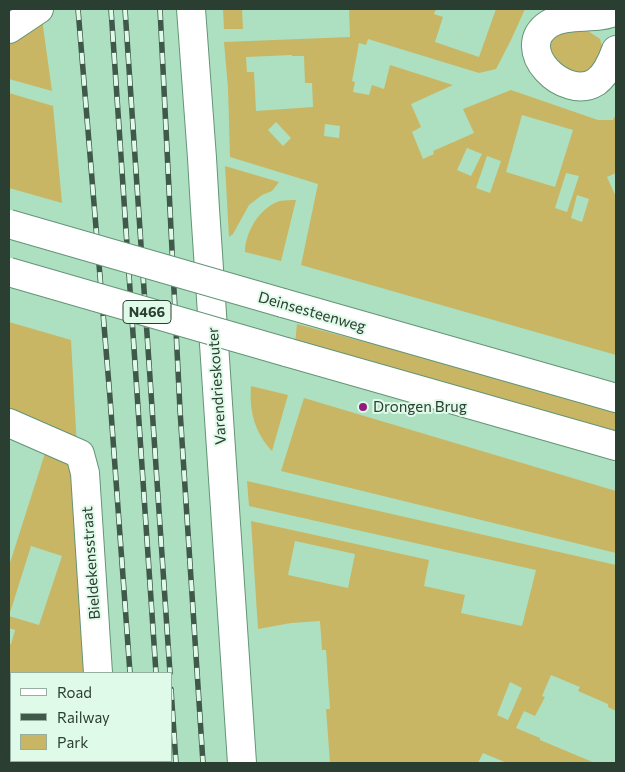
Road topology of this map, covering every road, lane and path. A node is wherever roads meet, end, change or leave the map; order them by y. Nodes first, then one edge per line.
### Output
1 (38, 9) edge
2 (191, 9) edge
3 (616, 11) edge
4 (9, 29) edge
5 (616, 50) edge
6 (9, 224) edge
7 (9, 272) edge
8 (616, 398) edge
9 (9, 423) edge
10 (616, 446) edge
11 (98, 672) edge
12 (242, 763) edge

1 - 4 main road
2 - 12 main road, Varendrieskouter
3 - 5 main road
6 - 8 main road, Deinsesteenweg, bridge
7 - 10 main road, N466, bridge
9 - 11 main road, Bieldekensstraat

